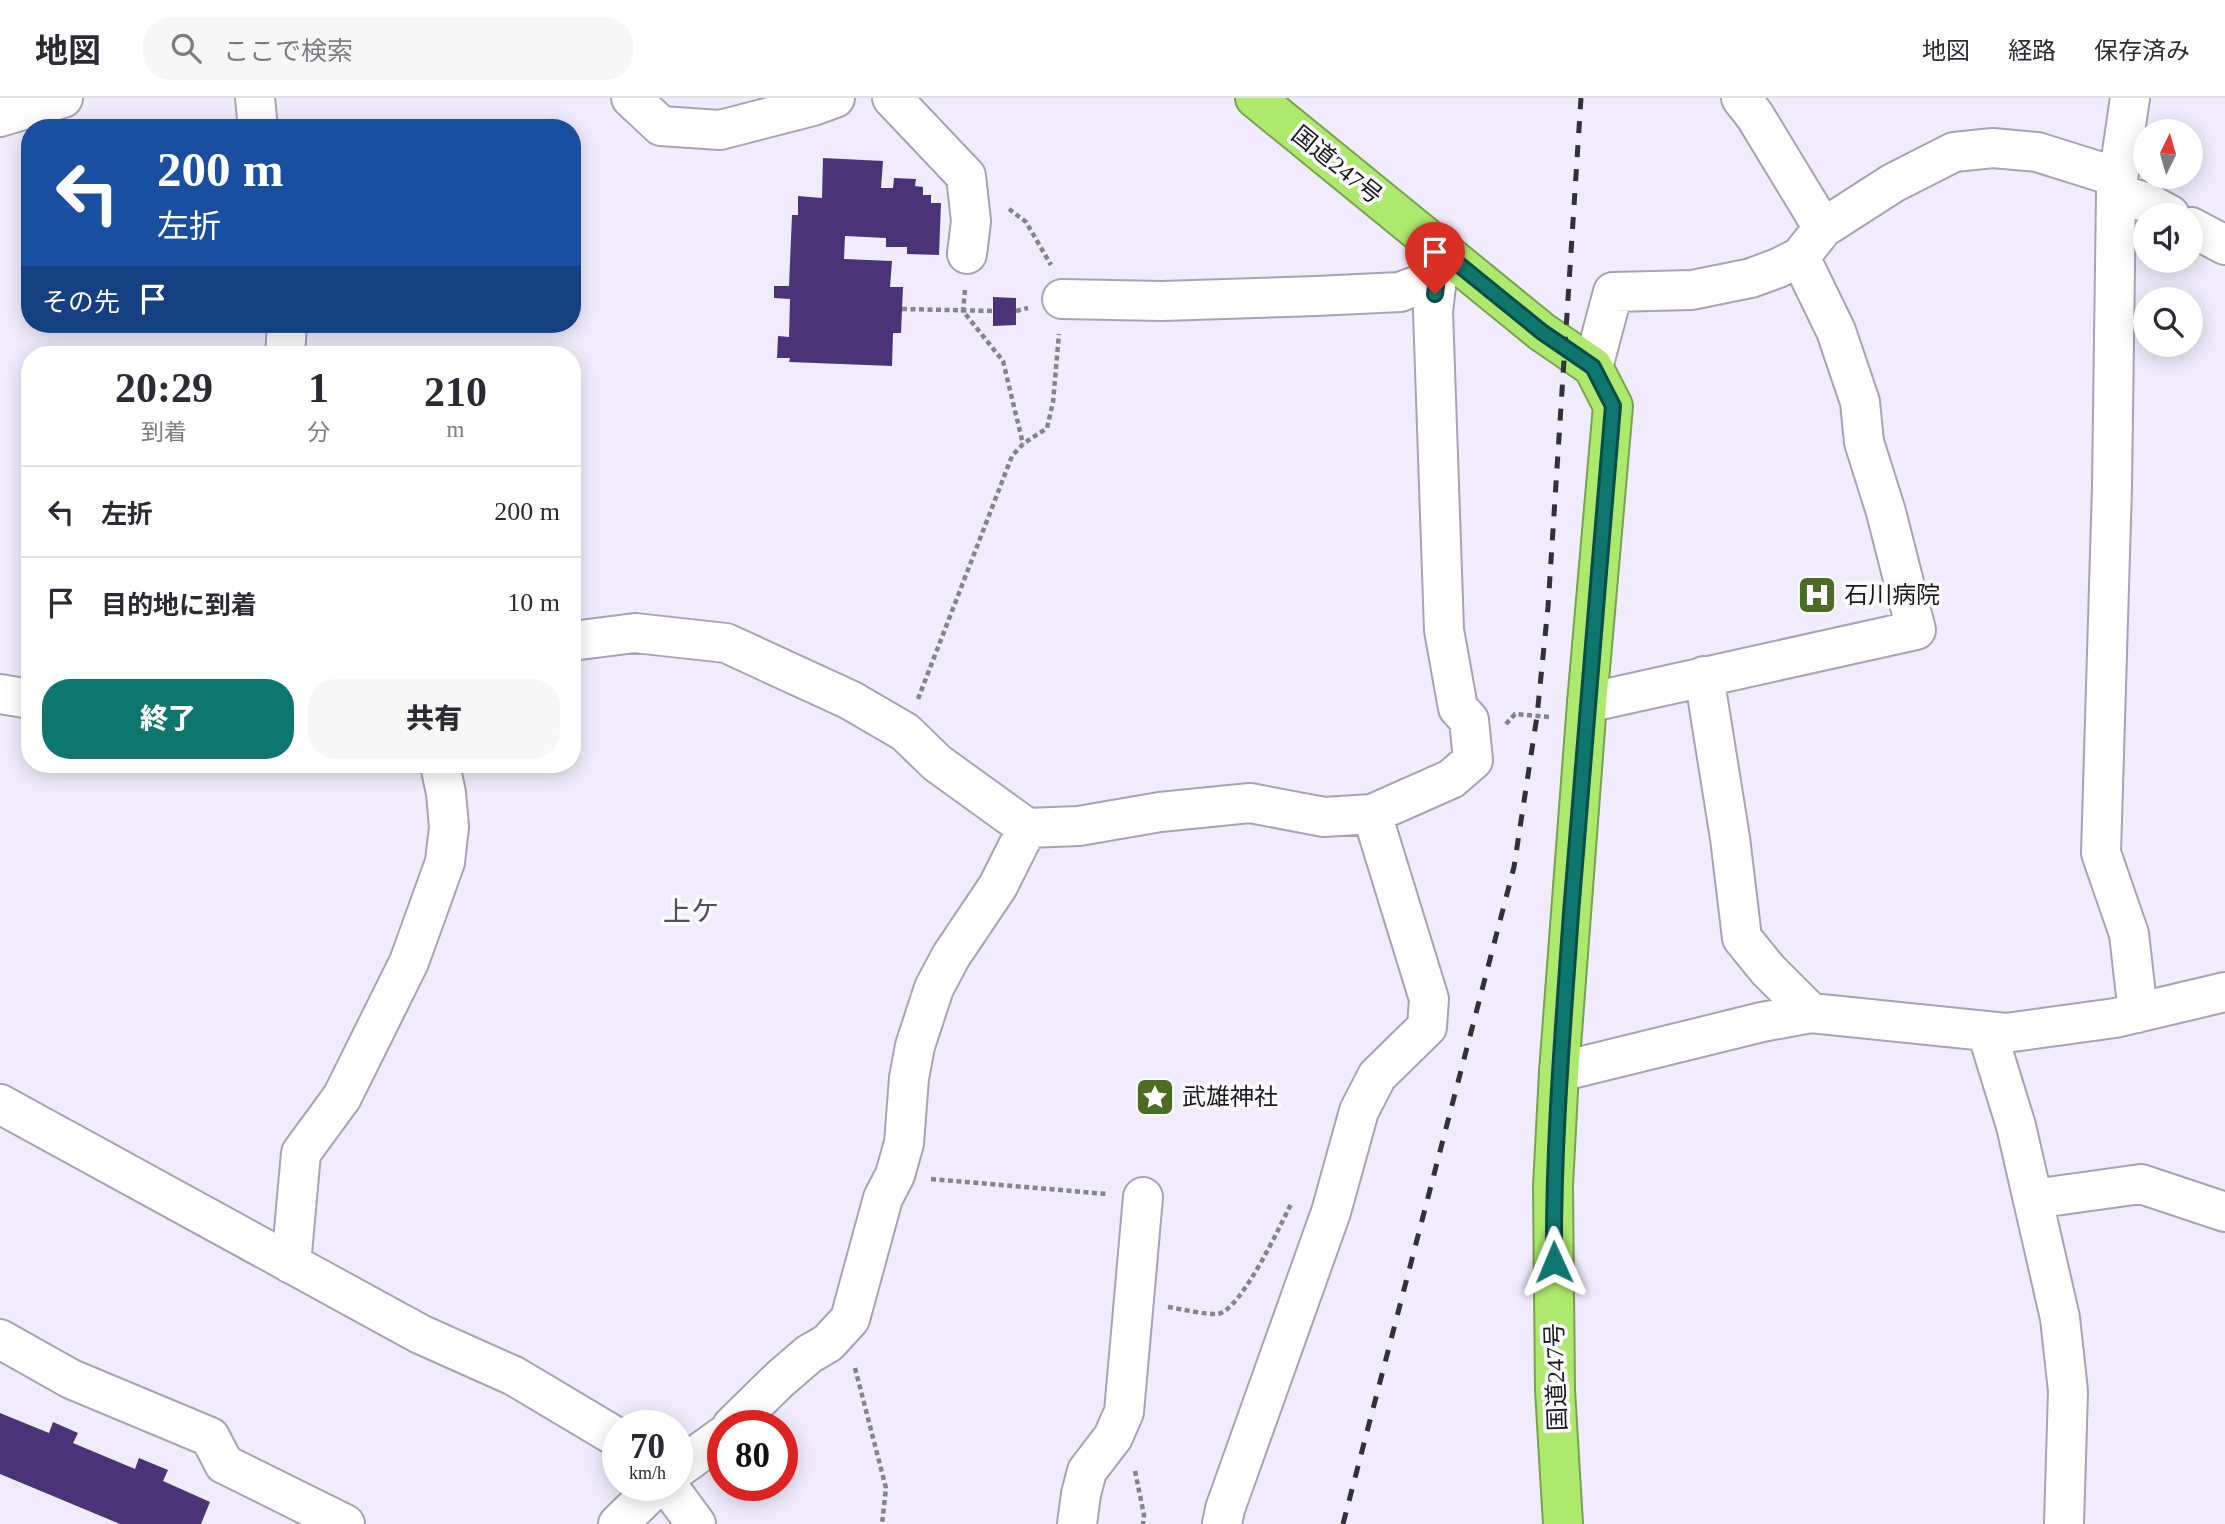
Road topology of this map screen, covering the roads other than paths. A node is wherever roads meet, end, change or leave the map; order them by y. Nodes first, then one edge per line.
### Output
1 (63, 98) edge
2 (255, 98) edge
3 (631, 98) edge
4 (835, 98) edge
5 (892, 98) edge
6 (1255, 98) edge
7 (1741, 98) edge
8 (2130, 98) edge
9 (0, 117) edge
10 (257, 119) edge
11 (2117, 185) junction
12 (2148, 203) edge
13 (2203, 233) edge
14 (1811, 243) junction
15 (2225, 245) edge
16 (967, 254) road end
17 (1445, 269) junction
18 (1062, 299) road end
19 (1593, 367) junction
20 (581, 640) edge
21 (1704, 676) junction
22 (0, 694) edge
23 (21, 698) edge
24 (1587, 703) junction
25 (442, 773) edge
26 (1372, 814) junction
27 (1027, 828) junction
28 (2225, 992) edge
29 (1811, 1013) junction
30 (2138, 1013) junction
31 (1987, 1032) junction
32 (1559, 1072) junction
33 (0, 1104) edge
34 (1143, 1197) road end
35 (2032, 1199) junction
36 (2225, 1212) edge
37 (291, 1264) junction
38 (0, 1339) edge
39 (748, 1410) edge
40 (602, 1428) edge
41 (642, 1501) edge
42 (679, 1501) edge
43 (345, 1524) edge
44 (618, 1524) edge
45 (696, 1524) edge
46 (1077, 1524) edge
47 (1222, 1524) edge
48 (1563, 1524) edge
49 (2064, 1524) edge

1 - 9 street
2 - 10 street
3 - 4 street
5 - 16 street
6 - 17 highway, 国道247号
7 - 14 street
8 - 11 street
11 - 12 street
11 - 14 street
11 - 30 street
13 - 15 street
14 - 19 street
14 - 21 street
17 - 18 street
17 - 19 highway, 国道247号
17 - 26 street
19 - 24 highway, 国道247号
20 - 27 street
21 - 24 street
21 - 29 street
22 - 23 street
24 - 32 highway, 国道247号
25 - 37 street
26 - 27 street
26 - 47 street
27 - 39 street
28 - 30 street
29 - 31 street
29 - 32 street
30 - 31 street
31 - 35 street
32 - 48 highway, 国道247号
33 - 37 street
34 - 46 street
35 - 36 street
35 - 49 street
37 - 40 street
38 - 43 street
41 - 44 street
42 - 45 street

